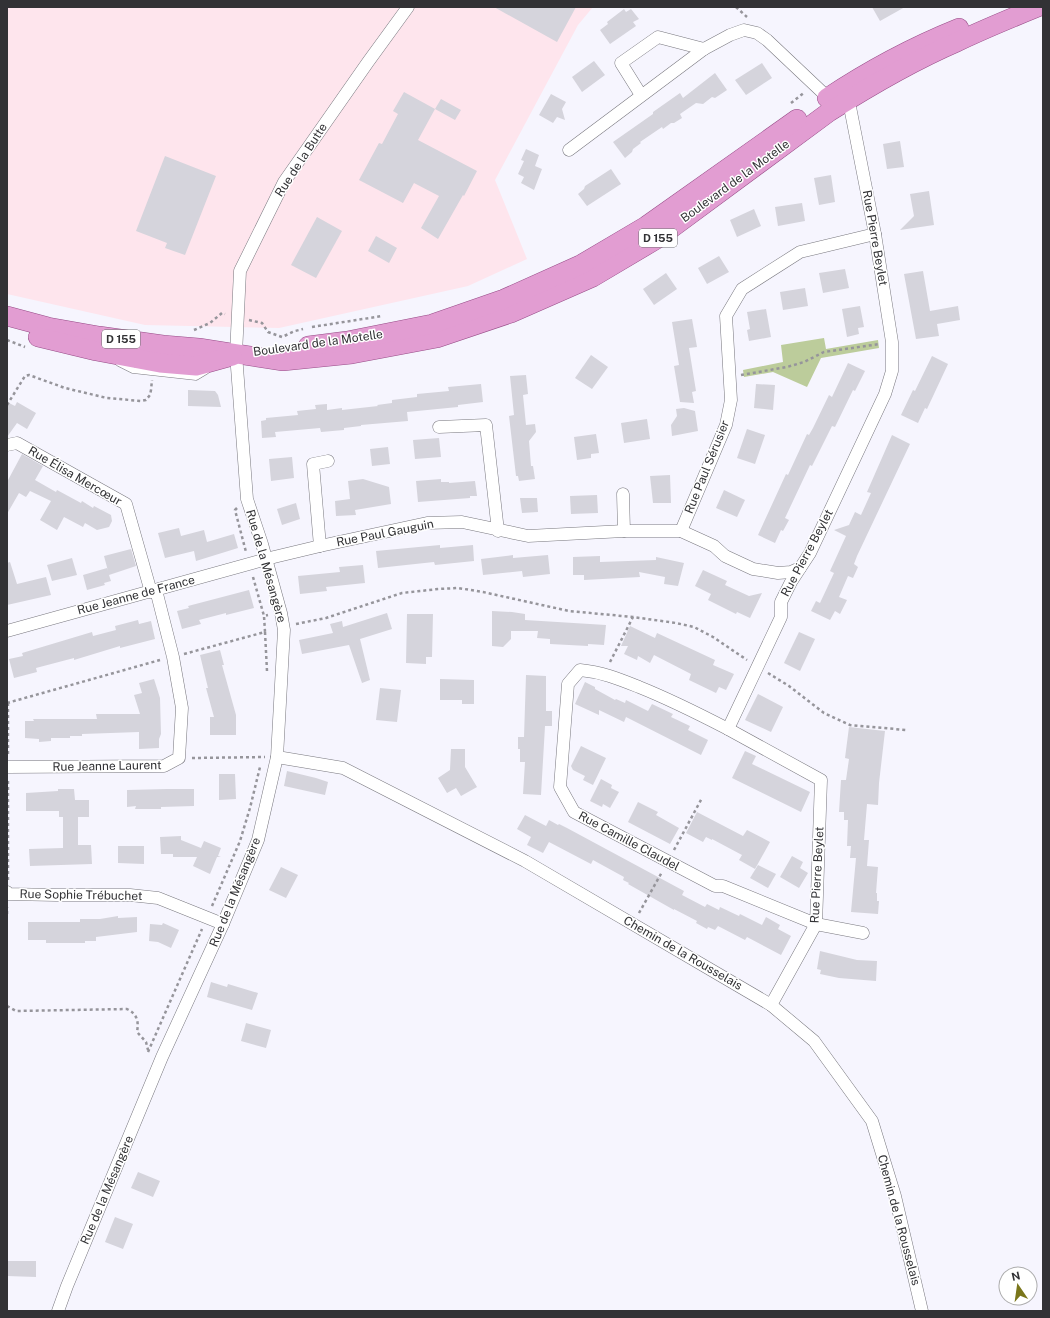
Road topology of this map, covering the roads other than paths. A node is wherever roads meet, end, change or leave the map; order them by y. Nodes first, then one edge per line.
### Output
1 (408, 7) edge
2 (1010, 7) edge
3 (1038, 7) edge
4 (704, 49) junction
5 (641, 95) junction
6 (833, 96) junction
7 (569, 150) dead end
8 (875, 234) junction
9 (7, 316) edge
10 (7, 328) edge
11 (96, 351) junction
12 (236, 354) junction
13 (439, 427) dead end
14 (7, 445) edge
15 (328, 461) dead end
16 (623, 494) dead end
17 (498, 531) junction
18 (624, 531) junction
19 (681, 531) junction
20 (320, 546) junction
21 (266, 559) junction
22 (800, 568) junction
23 (153, 591) junction
24 (7, 631) edge
25 (728, 729) junction
26 (277, 757) junction
27 (8, 767) edge
28 (8, 893) edge
29 (224, 924) junction
30 (816, 924) junction
31 (863, 933) dead end
32 (771, 1005) junction
33 (58, 1311) edge
34 (922, 1311) edge

1 - 12 street, Rue de la Butte
2 - 6 main road, Boulevard de la Motelle / D 155
3 - 6 main road, Boulevard de la Motelle / D 155
4 - 5 street
4 - 5 street
4 - 6 street
5 - 7 street
6 - 8 street, Rue Pierre Beylet
6 - 12 main road, Boulevard de la Motelle / D 155
8 - 19 street, Rue Paul Sérusier
8 - 22 street, Rue Pierre Beylet
9 - 12 main road, Boulevard de la Motelle / D 155
10 - 11 main road, Boulevard de la Motelle / D 155
11 - 12 main road, Boulevard de la Motelle / D 155
11 - 12 lane
12 - 21 street, Rue de la Mésangère
13 - 17 street
14 - 23 street, Rue Élisa Mercœur
15 - 20 street, Rue Paul Gauguin
16 - 18 street
17 - 18 street, Rue Paul Gauguin
17 - 20 street, Rue Paul Gauguin
18 - 19 street, Rue Paul Gauguin
19 - 22 street, Rue Paul Gauguin
20 - 21 street, Rue Paul Gauguin
21 - 23 street, Rue Jeanne de France
21 - 26 street, Rue de la Mésangère
22 - 25 street, Rue Pierre Beylet
23 - 24 street, Rue Jeanne de France
23 - 27 street, Rue Jeanne Laurent
25 - 30 street, Rue Pierre Beylet
25 - 30 street, Rue Camille Claudel
26 - 29 street, Rue de la Mésangère
26 - 32 street, Chemin de la Rousselais
28 - 29 street, Rue Sophie Trébuchet
29 - 33 street, Rue de la Mésangère
30 - 31 street, Rue Camille Claudel
30 - 32 street, Rue Pierre Beylet
32 - 34 street, Chemin de la Rousselais

